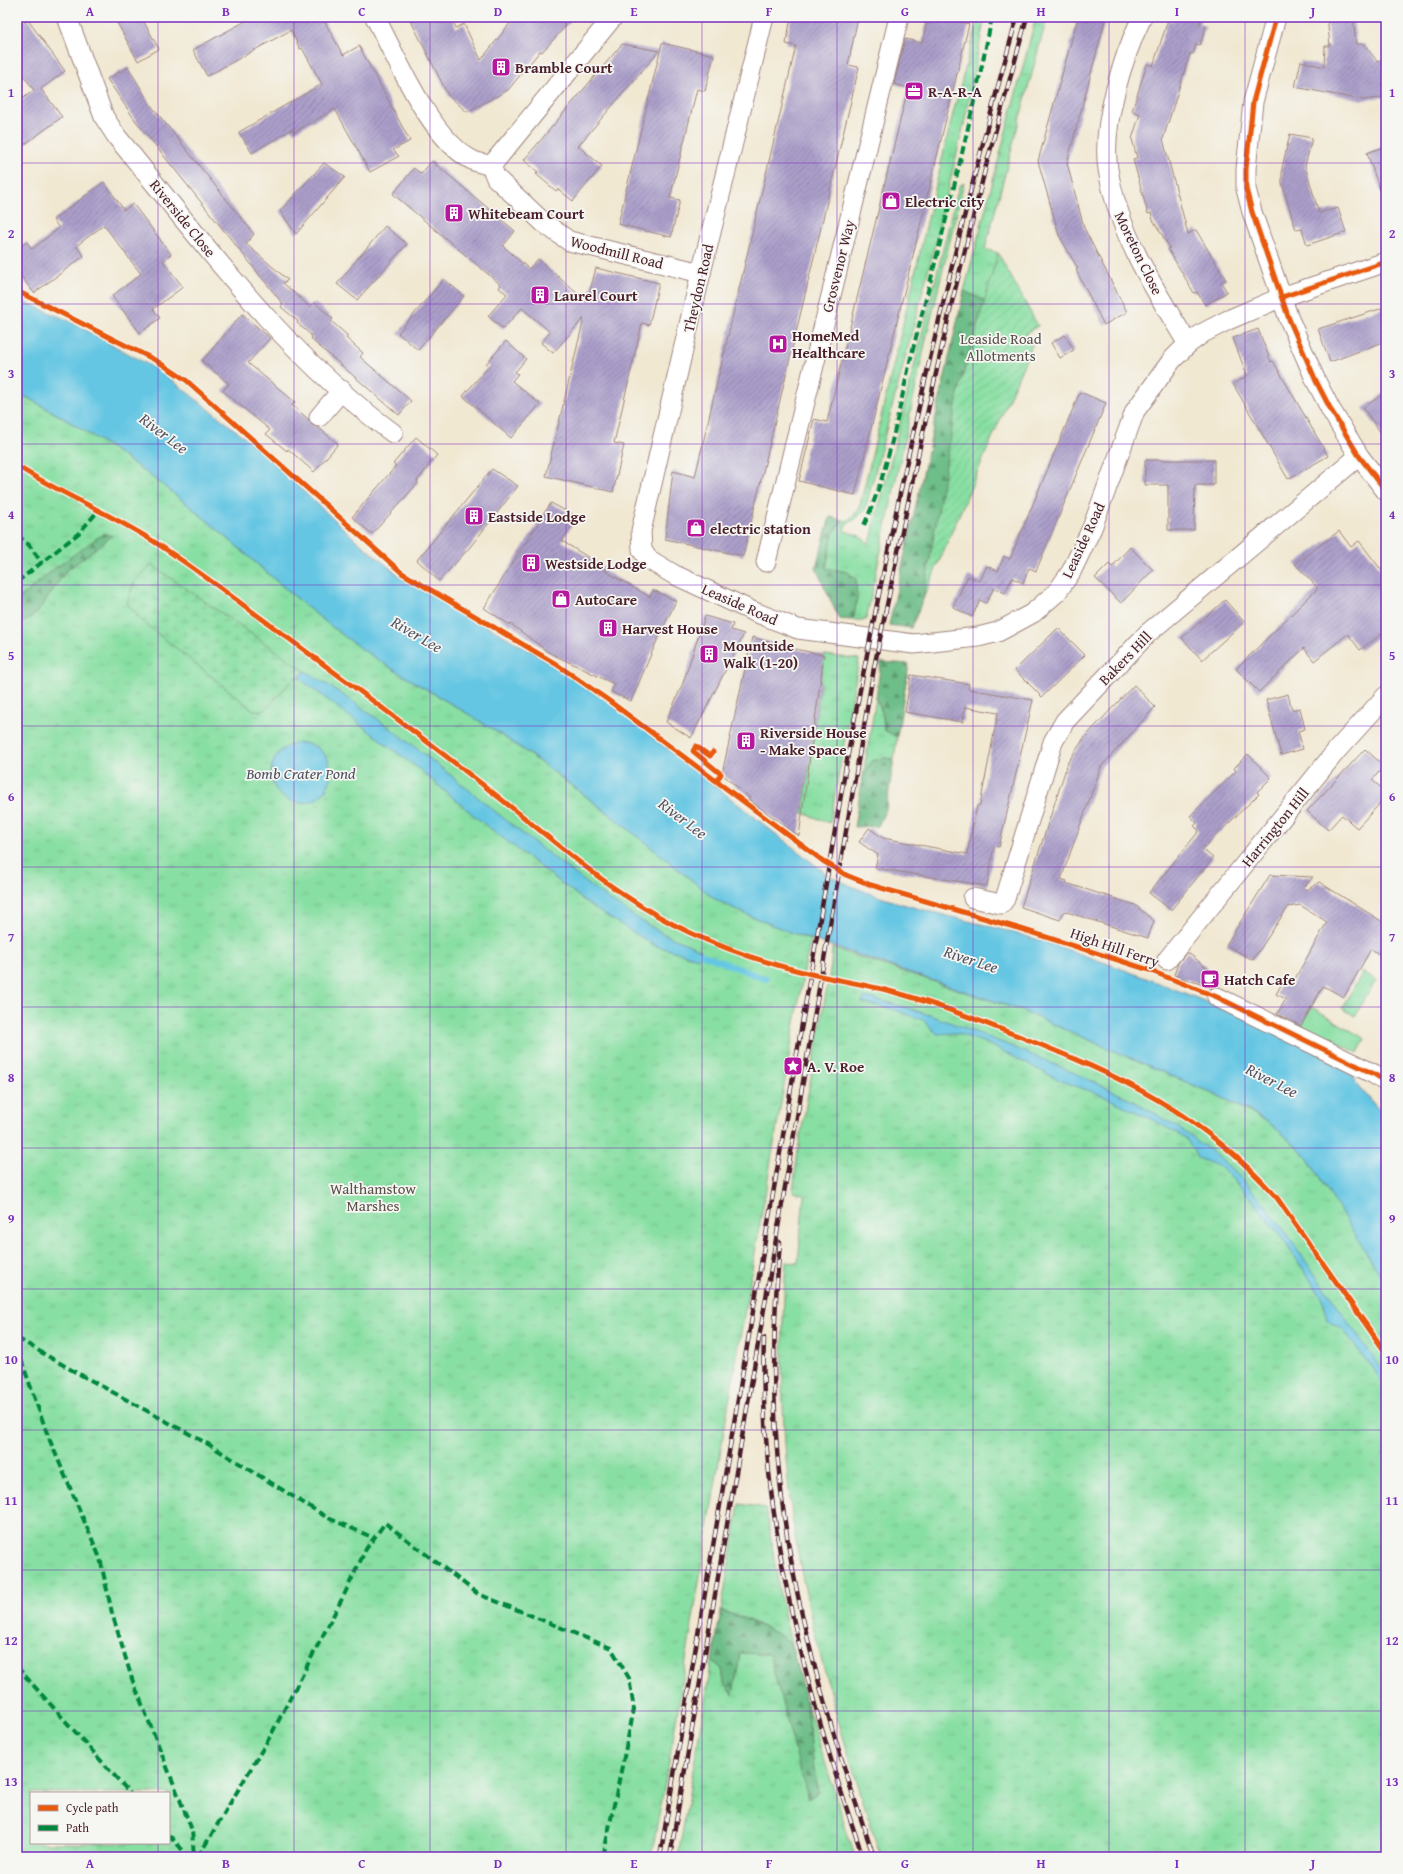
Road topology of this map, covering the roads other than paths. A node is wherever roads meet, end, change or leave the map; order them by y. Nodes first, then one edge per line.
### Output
1 (67, 17) edge
2 (375, 17) edge
3 (613, 17) edge
4 (764, 17) edge
5 (899, 17) edge
6 (1142, 17) edge
7 (1276, 17) edge
8 (491, 166) junction
9 (1386, 262) edge
10 (701, 273) junction
11 (1282, 297) junction
12 (1188, 344) junction
13 (342, 390) junction
14 (319, 417) dead end
15 (393, 433) dead end
16 (1359, 456) junction
17 (1386, 491) edge
18 (648, 559) joint
19 (766, 562) dead end
20 (1386, 696) edge
21 (973, 898) dead end
22 (1167, 960) dead end
23 (1217, 997) dead end
24 (1386, 1082) edge

1 - 13 street, Riverside Close
2 - 8 street
3 - 8 street
4 - 10 street, Theydon Road
5 - 19 street, Grosvenor Way
6 - 12 street, Moreton Close
7 - 11 street
8 - 10 street, Woodmill Road
9 - 11 street, Leaside Road
10 - 18 street, Theydon Road
11 - 12 street, Leaside Road
11 - 16 street
12 - 18 street, Leaside Road
13 - 14 street
13 - 15 street, Riverside Close
16 - 17 street
16 - 21 street, Bakers Hill
20 - 22 street, Harrington Hill
23 - 24 street

